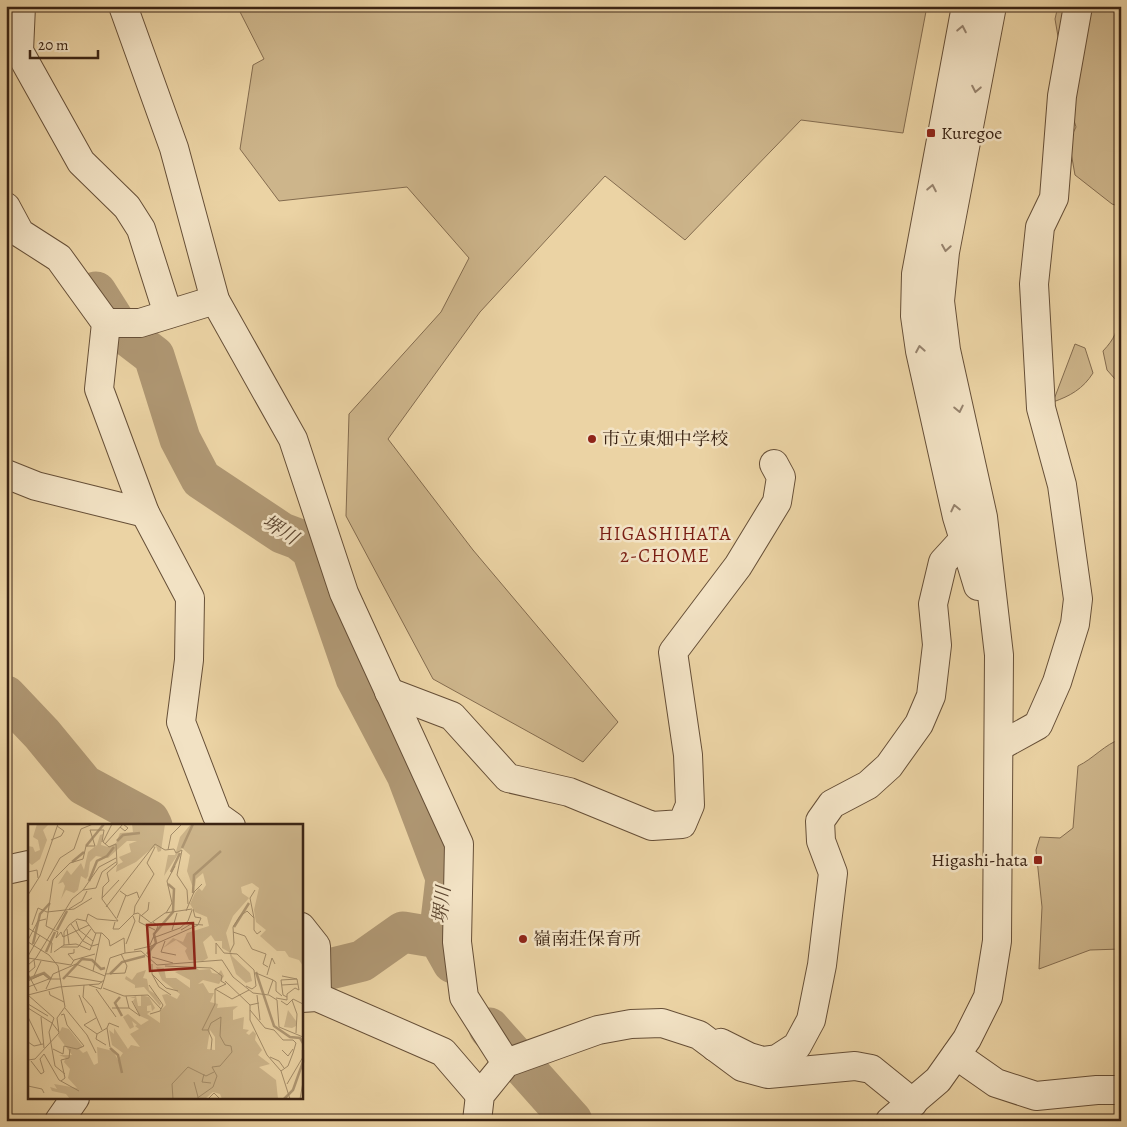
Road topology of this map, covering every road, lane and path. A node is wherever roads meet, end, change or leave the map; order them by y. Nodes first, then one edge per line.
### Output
1 (21, 6) edge
2 (123, 6) edge
3 (966, 6) edge
4 (992, 6) edge
5 (1078, 6) edge
6 (6, 206) edge
7 (215, 300) junction
8 (168, 314) junction
9 (106, 323) junction
10 (774, 464) dead end
11 (6, 474) edge
12 (145, 513) junction
13 (964, 539) junction
14 (999, 655) junction
15 (389, 692) junction
16 (1000, 746) junction
17 (228, 824) edge
18 (28, 865) edge
19 (6, 870) edge
20 (302, 928) edge
21 (309, 998) edge
22 (715, 1048) junction
23 (956, 1055) junction
24 (506, 1064) junction
25 (1121, 1090) edge
26 (73, 1100) edge
27 (913, 1103) junction
28 (479, 1108) edge
29 (58, 1121) edge
30 (890, 1121) edge

1 - 8 street
2 - 7 street
13 -> 3 street
4 -> 14 street
5 - 16 street
6 - 9 street
7 - 8 street
7 - 15 street
8 - 9 street
9 - 12 street
10 - 15 street
11 - 12 street
12 - 17 street
13 - 14 street
13 - 22 street
14 - 16 street
15 - 24 street
16 - 23 street
18 - 19 street
20 - 21 street
21 - 28 street
22 - 24 street
22 - 27 street
23 - 25 street
23 - 27 street
24 - 28 street
26 - 29 street
27 - 30 street

